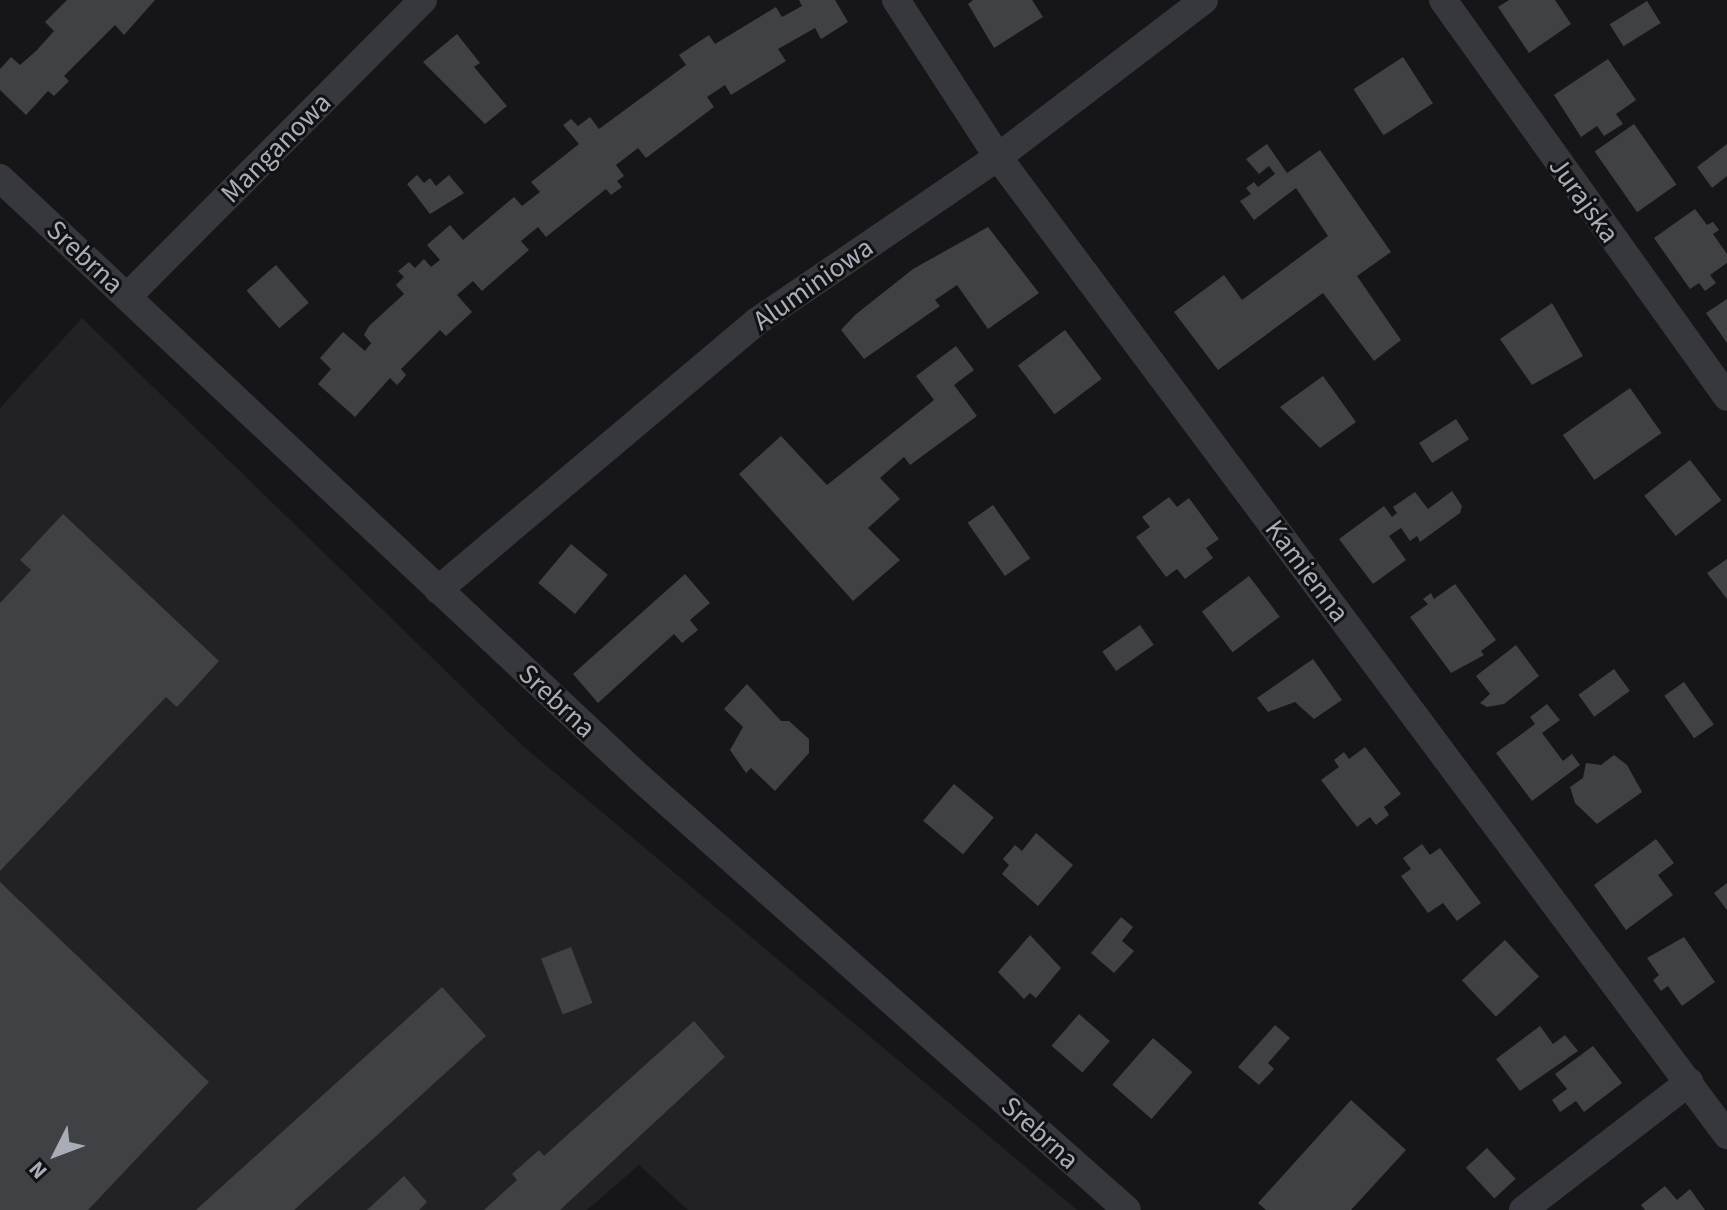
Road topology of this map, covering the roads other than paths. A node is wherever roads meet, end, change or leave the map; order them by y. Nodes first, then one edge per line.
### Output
1 (423, 0) edge
2 (896, 0) edge
3 (1204, 0) edge
4 (1443, 0) edge
5 (998, 157) junction
6 (0, 178) edge
7 (128, 296) junction
8 (1727, 397) edge
9 (438, 590) junction
10 (1689, 1082) junction
11 (1727, 1135) edge
12 (1127, 1210) edge
13 (1523, 1210) edge

1 - 7 street, Manganowa
2 - 5 street, Kamienna
3 - 5 street, Aluminiowa
4 - 8 street, Jurajska
5 - 9 street, Aluminiowa
5 - 10 street, Kamienna
6 - 7 street, Srebrna
7 - 9 street, Srebrna
9 - 12 street, Srebrna
10 - 11 street, Kamienna
10 - 13 street

